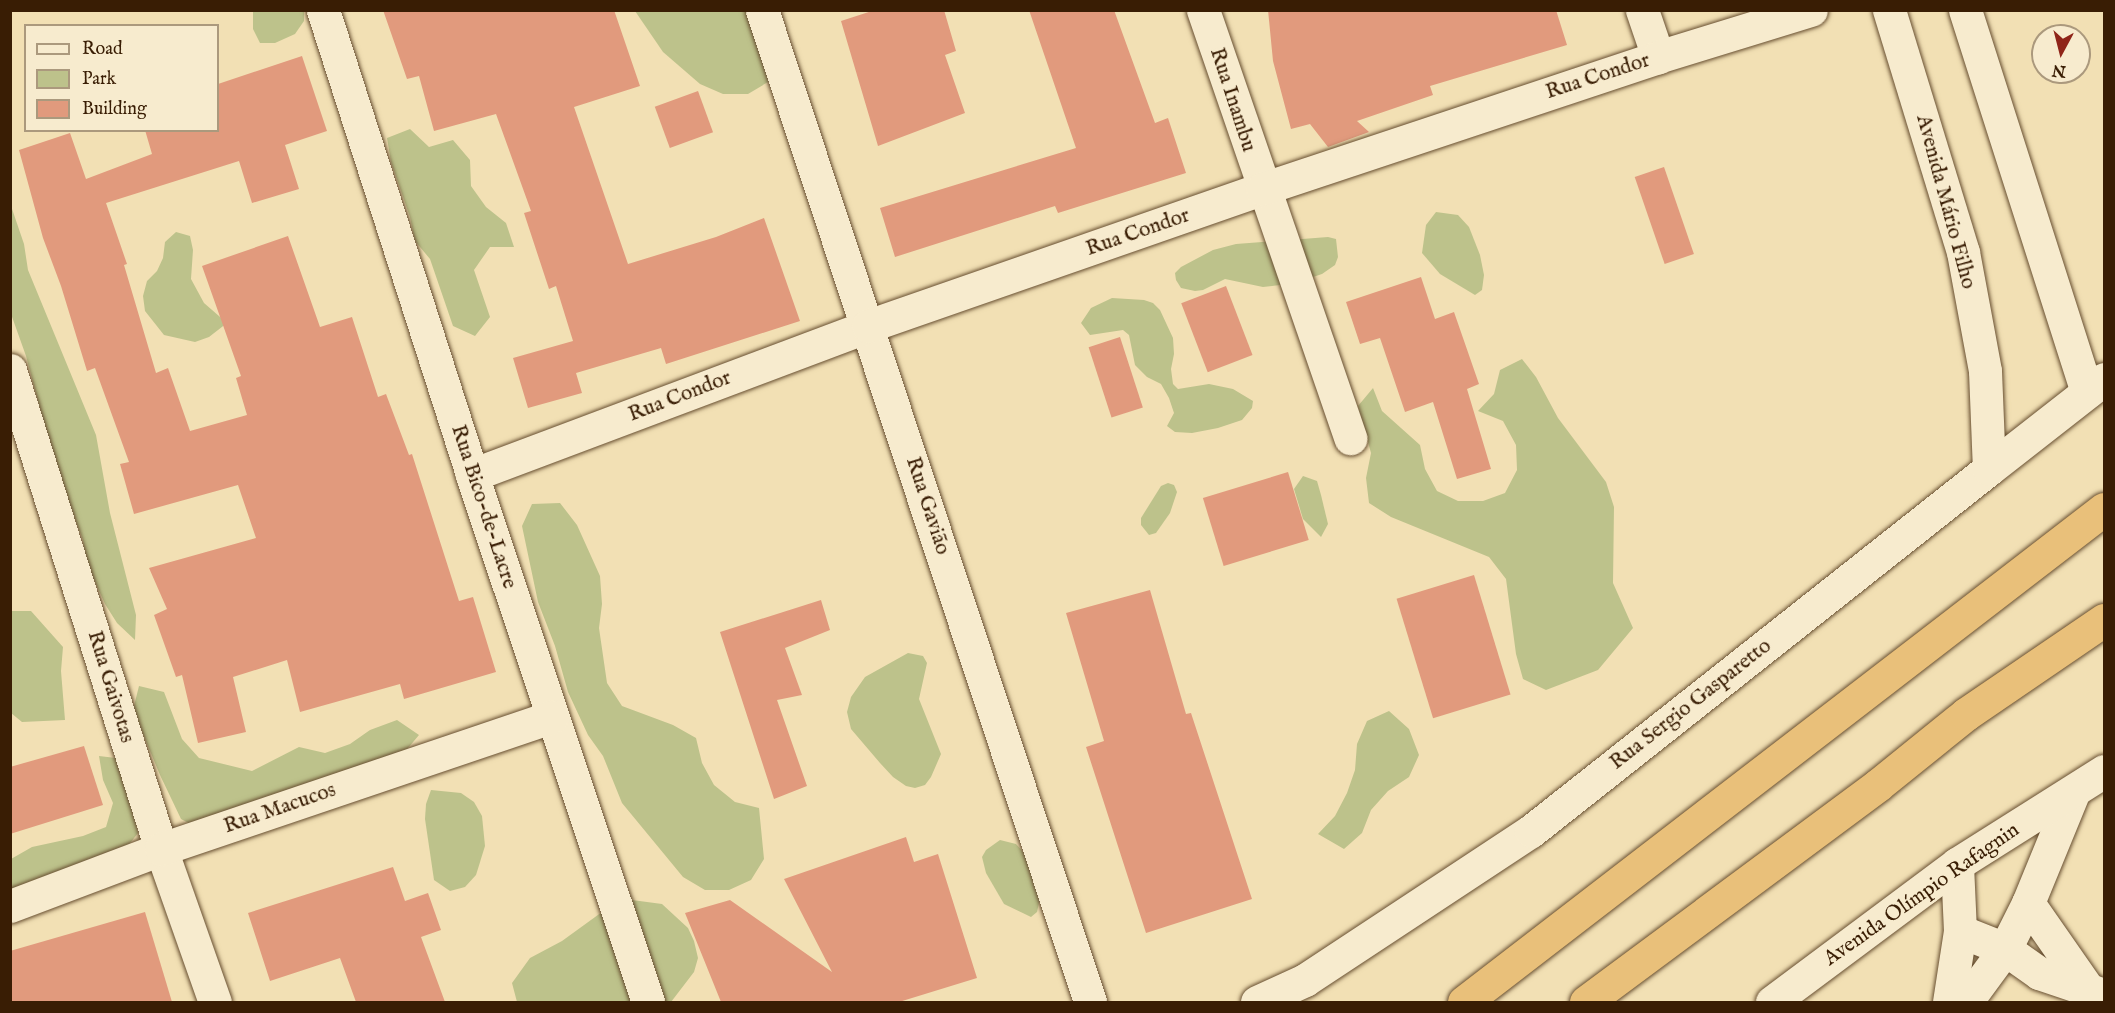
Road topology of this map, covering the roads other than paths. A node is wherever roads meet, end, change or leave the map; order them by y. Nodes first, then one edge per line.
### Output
1 (323, 10) edge
2 (762, 10) edge
3 (1203, 10) edge
4 (1642, 10) edge
5 (1811, 10) edge
6 (1889, 10) edge
7 (1965, 10) edge
8 (1658, 57) junction
9 (1262, 189) junction
10 (868, 326) junction
11 (10, 370) edge
12 (2096, 385) edge
13 (1350, 438) dead end
14 (1989, 469) junction
15 (472, 475) junction
16 (2104, 509) edge
17 (2104, 620) edge
18 (552, 717) junction
19 (2104, 771) edge
20 (2074, 791) junction
21 (161, 849) junction
22 (1957, 864) junction
23 (2028, 903) junction
24 (10, 906) edge
25 (1960, 931) junction
26 (2005, 949) junction
27 (2097, 994) edge
28 (215, 1002) edge
29 (648, 1002) edge
30 (1090, 1002) edge
31 (1257, 1002) edge
32 (1464, 1002) edge
33 (1586, 1002) edge
34 (1772, 1002) edge
35 (1949, 1002) edge
36 (1966, 1002) edge

1 - 15 street, Rua Bico-de-Lacre
2 - 10 street, Rua Gavião
3 - 9 street, Rua Inambu
4 - 8 street
5 - 8 street, Rua Condor
6 - 14 street, Avenida Mário Filho
7 - 12 street
8 - 9 street, Rua Condor
9 - 10 street, Rua Condor
9 - 13 street, Rua Inambu
10 - 15 street, Rua Condor
10 - 30 street, Rua Gavião
11 - 21 street, Rua Gaivotas
12 - 14 street, Rua Sergio Gasparetto
14 - 31 street, Rua Sergio Gasparetto
15 - 18 street, Rua Bico-de-Lacre
16 - 32 highway
17 - 33 highway
18 - 21 street, Rua Macucos
18 - 29 street, Rua Bico-de-Lacre
19 - 20 street, Avenida Olímpio Rafagnin
20 - 22 street, Avenida Olímpio Rafagnin
20 - 23 street
21 - 24 street, Rua Macucos
21 - 28 street, Rua Gaivotas
22 - 25 street
22 - 34 street, Avenida Olímpio Rafagnin
23 - 26 street
23 - 27 street
25 - 26 street
25 - 35 street
26 - 27 street
26 - 36 street

